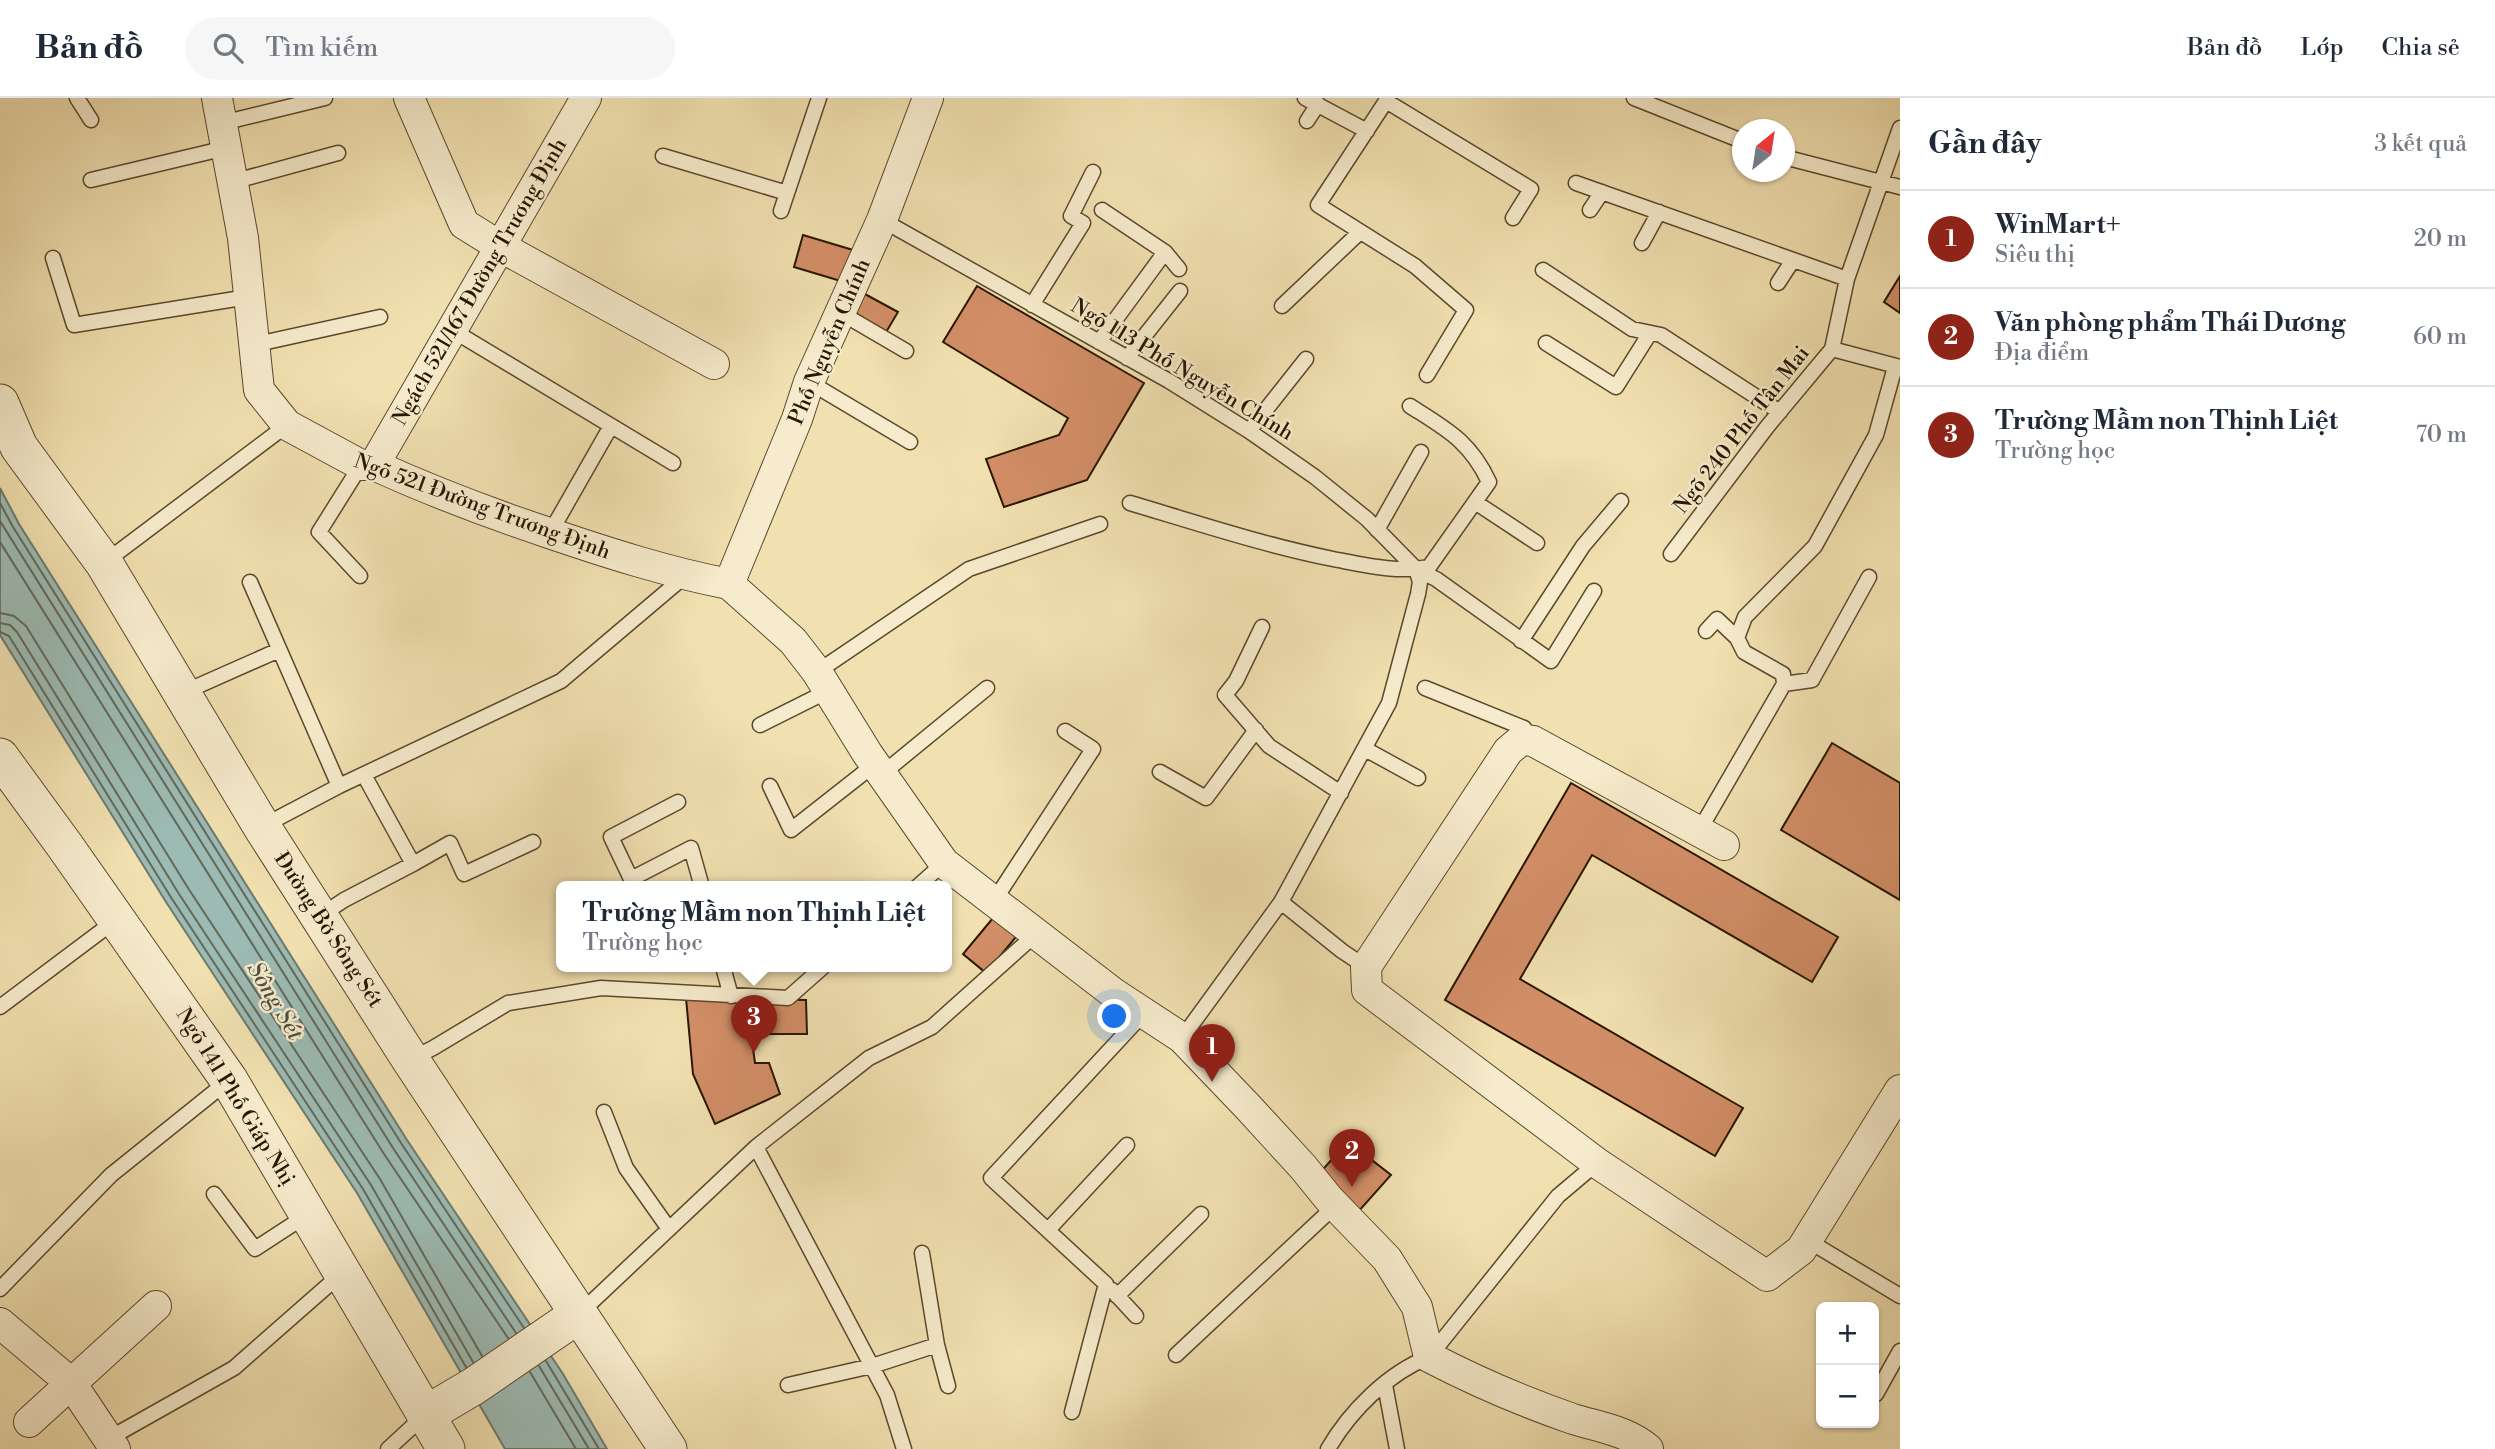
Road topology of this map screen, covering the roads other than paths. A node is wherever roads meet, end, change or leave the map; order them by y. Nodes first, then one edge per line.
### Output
1 (76, 98) edge
2 (325, 98) edge
3 (409, 98) edge
4 (586, 98) edge
5 (820, 98) edge
6 (928, 98) edge
7 (1634, 98) edge
8 (1387, 99) edge
9 (1311, 101) edge
10 (91, 120) dead end
11 (1307, 121) dead end
12 (221, 123) edge
13 (1900, 128) edge
14 (1367, 131) junction
15 (1732, 137) edge
16 (338, 153) dead end
17 (663, 156) dead end
18 (1795, 160) edge
19 (1093, 172) dead end
20 (91, 180) dead end
21 (232, 182) junction
22 (1576, 183) dead end
23 (1881, 183) junction
24 (1900, 187) edge
25 (1602, 192) junction
26 (787, 193) junction
27 (1590, 210) dead end
28 (780, 211) dead end
29 (1102, 211) dead end
30 (1659, 212) junction
31 (1513, 219) dead end
32 (883, 220) junction
33 (1360, 232) junction
34 (1642, 243) dead end
35 (500, 247) junction
36 (1165, 252) junction
37 (54, 258) dead end
38 (1793, 260) junction
39 (1179, 269) dead end
40 (1544, 270) dead end
41 (1847, 279) junction
42 (1778, 283) dead end
43 (1180, 291) dead end
44 (248, 297) junction
45 (1032, 305) junction
46 (1282, 306) dead end
47 (841, 313) junction
48 (380, 317) dead end
49 (452, 330) junction
50 (1650, 333) junction
51 (1099, 342) junction
52 (1546, 343) dead end
53 (253, 345) junction
54 (1832, 349) junction
55 (906, 351) dead end
56 (1127, 358) junction
57 (1306, 359) dead end
58 (714, 364) dead end
59 (1898, 367) edge
60 (1427, 375) dead end
61 (809, 382) junction
62 (0, 403) edge
63 (1410, 406) dead end
64 (1780, 412) junction
65 (287, 425) junction
66 (611, 426) junction
67 (1249, 432) junction
68 (910, 442) dead end
69 (1422, 452) dead end
70 (673, 463) dead end
71 (368, 465) junction
72 (1621, 501) dead end
73 (1475, 502) junction
74 (1130, 503) dead end
75 (1100, 524) dead end
76 (1377, 530) junction
77 (550, 533) junction
78 (1537, 543) dead end
79 (1671, 554) dead end
80 (104, 563) junction
81 (1416, 569) junction
82 (360, 576) dead end
83 (685, 576) junction
84 (1869, 577) dead end
85 (250, 582) dead end
86 (729, 584) junction
87 (1594, 591) dead end
88 (1262, 627) dead end
89 (1706, 631) dead end
90 (1737, 638) junction
91 (1521, 641) junction
92 (279, 650) junction
93 (824, 681) junction
94 (1784, 684) junction
95 (987, 688) dead end
96 (1425, 688) dead end
97 (181, 694) junction
98 (760, 725) dead end
99 (1255, 730) junction
100 (1065, 731) dead end
101 (1533, 741) junction
102 (1365, 749) junction
103 (0, 757) edge
104 (878, 769) junction
105 (1160, 772) dead end
106 (364, 775) junction
107 (1418, 779) dead end
108 (339, 786) junction
109 (770, 786) dead end
110 (1341, 793) junction
111 (677, 802) dead end
112 (262, 827) junction
113 (1711, 838) joint
114 (533, 842) dead end
115 (944, 863) junction
116 (413, 864) junction
117 (700, 881) edge
118 (924, 881) edge
119 (995, 901) junction
120 (1281, 902) junction
121 (320, 916) junction
122 (117, 919) junction
123 (1037, 933) junction
124 (1366, 967) junction
125 (724, 972) edge
126 (817, 972) edge
127 (731, 996) junction
128 (0, 1007) edge
129 (1144, 1013) junction
130 (1182, 1038) junction
131 (410, 1059) junction
132 (229, 1080) junction
133 (1900, 1090) edge
134 (604, 1112) dead end
135 (1127, 1145) dead end
136 (757, 1147) junction
137 (1597, 1163) junction
138 (214, 1194) dead end
139 (1335, 1206) junction
140 (308, 1214) junction
141 (1201, 1214) dead end
142 (668, 1229) junction
143 (1048, 1230) junction
144 (1807, 1240) junction
145 (922, 1253) dead end
146 (342, 1273) junction
147 (1106, 1284) junction
148 (0, 1289) edge
149 (1117, 1296) junction
150 (1900, 1296) edge
151 (156, 1306) dead end
152 (1136, 1316) dead end
153 (566, 1322) junction
154 (0, 1323) edge
155 (937, 1345) junction
156 (1900, 1351) edge
157 (1176, 1355) dead end
158 (1429, 1357) junction
159 (872, 1366) junction
160 (71, 1383) junction
161 (788, 1385) dead end
162 (1385, 1385) junction
163 (948, 1386) dead end
164 (1879, 1389) edge
165 (1072, 1412) dead end
166 (425, 1415) junction
167 (29, 1422) dead end
168 (112, 1444) edge
169 (388, 1449) edge
170 (446, 1449) edge
171 (668, 1449) edge
172 (904, 1449) edge
173 (1328, 1449) edge
174 (1397, 1449) edge
175 (1648, 1449) edge

1 - 10 lane
2 - 12 lane
3 - 35 street
4 - 35 street, Ngách 521/167 Đường Trương Định
5 - 26 lane
6 - 32 street, Phố Nguyễn Chính
7 - 15 lane
8 - 14 lane
8 - 31 lane
9 - 11 lane
9 - 14 lane
12 - 20 lane
12 - 21 street, Ngõ 521 Đường Trương Định
13 - 23 lane, Ngõ 240 Phố Tân Mai
14 - 33 lane
16 - 21 lane
17 - 26 lane
18 - 23 lane
19 - 45 lane
21 - 44 street, Ngõ 521 Đường Trương Định
22 - 25 lane
23 - 24 lane
23 - 41 lane, Ngõ 240 Phố Tân Mai
25 - 27 lane
25 - 30 lane
26 - 28 lane
29 - 36 lane
30 - 34 lane
30 - 38 lane
32 - 45 lane, Ngõ 113 Phố Nguyễn Chính
32 - 47 street, Phố Nguyễn Chính
33 - 46 lane
33 - 60 lane
35 - 49 street, Ngách 521/167 Đường Trương Định
35 - 58 street
36 - 39 lane
36 - 51 lane
37 - 44 lane
38 - 41 lane
38 - 42 lane
40 - 50 lane
41 - 54 lane, Ngõ 240 Phố Tân Mai
43 - 56 lane
44 - 53 street, Ngõ 521 Đường Trương Định
45 - 51 lane, Ngõ 113 Phố Nguyễn Chính
47 - 55 lane
47 - 61 street, Phố Nguyễn Chính
48 - 53 lane
49 - 66 lane
49 - 71 street, Ngách 521/167 Đường Trương Định
50 - 52 lane
50 - 64 lane
51 - 56 lane, Ngõ 113 Phố Nguyễn Chính
53 - 65 street, Ngõ 521 Đường Trương Định
54 - 59 lane
54 - 64 lane, Ngõ 240 Phố Tân Mai
56 - 67 lane, Ngõ 113 Phố Nguyễn Chính
57 - 67 lane
59 - 90 lane
61 - 68 lane
61 - 86 street, Phố Nguyễn Chính
62 - 80 street, Đường Bờ Sông Sét
63 - 73 lane
64 - 79 lane, Ngõ 240 Phố Tân Mai
65 - 71 street, Ngõ 521 Đường Trương Định
65 - 80 lane
66 - 70 lane
66 - 77 lane
67 - 76 lane, Ngõ 113 Phố Nguyễn Chính
69 - 76 lane
71 - 77 street, Ngõ 521 Đường Trương Định
71 - 82 lane
72 - 91 lane
73 - 78 lane
73 - 81 lane
74 - 81 lane
75 - 93 lane
76 - 81 lane, Ngõ 113 Phố Nguyễn Chính
77 - 83 street, Ngõ 521 Đường Trương Định
80 - 97 street, Đường Bờ Sông Sét
81 - 91 lane
81 - 102 lane
83 - 86 street, Ngõ 521 Đường Trương Định
83 - 106 lane
84 - 94 lane
85 - 92 lane
86 - 93 street
87 - 91 lane
88 - 99 lane
89 - 90 lane
90 - 94 lane
92 - 97 lane
92 - 108 lane
93 - 98 lane
93 - 104 street
94 - 113 lane
95 - 104 lane
96 - 101 lane
97 - 112 street, Đường Bờ Sông Sét
99 - 105 lane
99 - 110 lane
100 - 119 lane
101 - 113 street
101 - 124 street
102 - 107 lane
102 - 110 lane
103 - 122 street, Ngõ 141 Phố Giáp Nhị
104 - 109 lane
104 - 115 street
106 - 108 lane
106 - 116 lane
108 - 112 lane
110 - 120 lane
111 - 117 lane
112 - 121 street, Đường Bờ Sông Sét
114 - 116 lane
115 - 118 lane
115 - 119 street
116 - 121 lane
119 - 123 street
120 - 124 lane
120 - 130 lane
121 - 131 street, Đường Bờ Sông Sét
122 - 128 lane
122 - 132 street, Ngõ 141 Phố Giáp Nhị
123 - 129 street
123 - 136 lane
124 - 137 street
125 - 127 lane
126 - 127 lane
127 - 131 lane
129 - 130 street
129 - 143 lane
130 - 139 street
131 - 153 street, Đường Bờ Sông Sét
132 - 140 street, Ngõ 141 Phố Giáp Nhị
132 - 148 lane
133 - 144 street
134 - 142 lane
135 - 143 lane
136 - 142 lane
136 - 159 lane
137 - 144 street
137 - 158 lane
138 - 140 lane
139 - 157 lane
139 - 158 street
140 - 146 street, Ngõ 141 Phố Giáp Nhị
141 - 149 lane
142 - 153 lane
143 - 147 lane
144 - 150 lane
145 - 155 lane
146 - 166 street, Ngõ 141 Phố Giáp Nhị
146 - 168 lane
147 - 149 lane
147 - 165 lane
149 - 152 lane
151 - 160 street
153 - 166 street
153 - 171 street, Đường Bờ Sông Sét
154 - 160 street
155 - 159 lane
155 - 163 lane
156 - 164 lane
158 - 162 lane
158 - 175 street
159 - 161 lane
159 - 172 lane
160 - 167 street
160 - 168 street
162 - 173 lane
162 - 174 lane
166 - 169 lane
166 - 170 street

